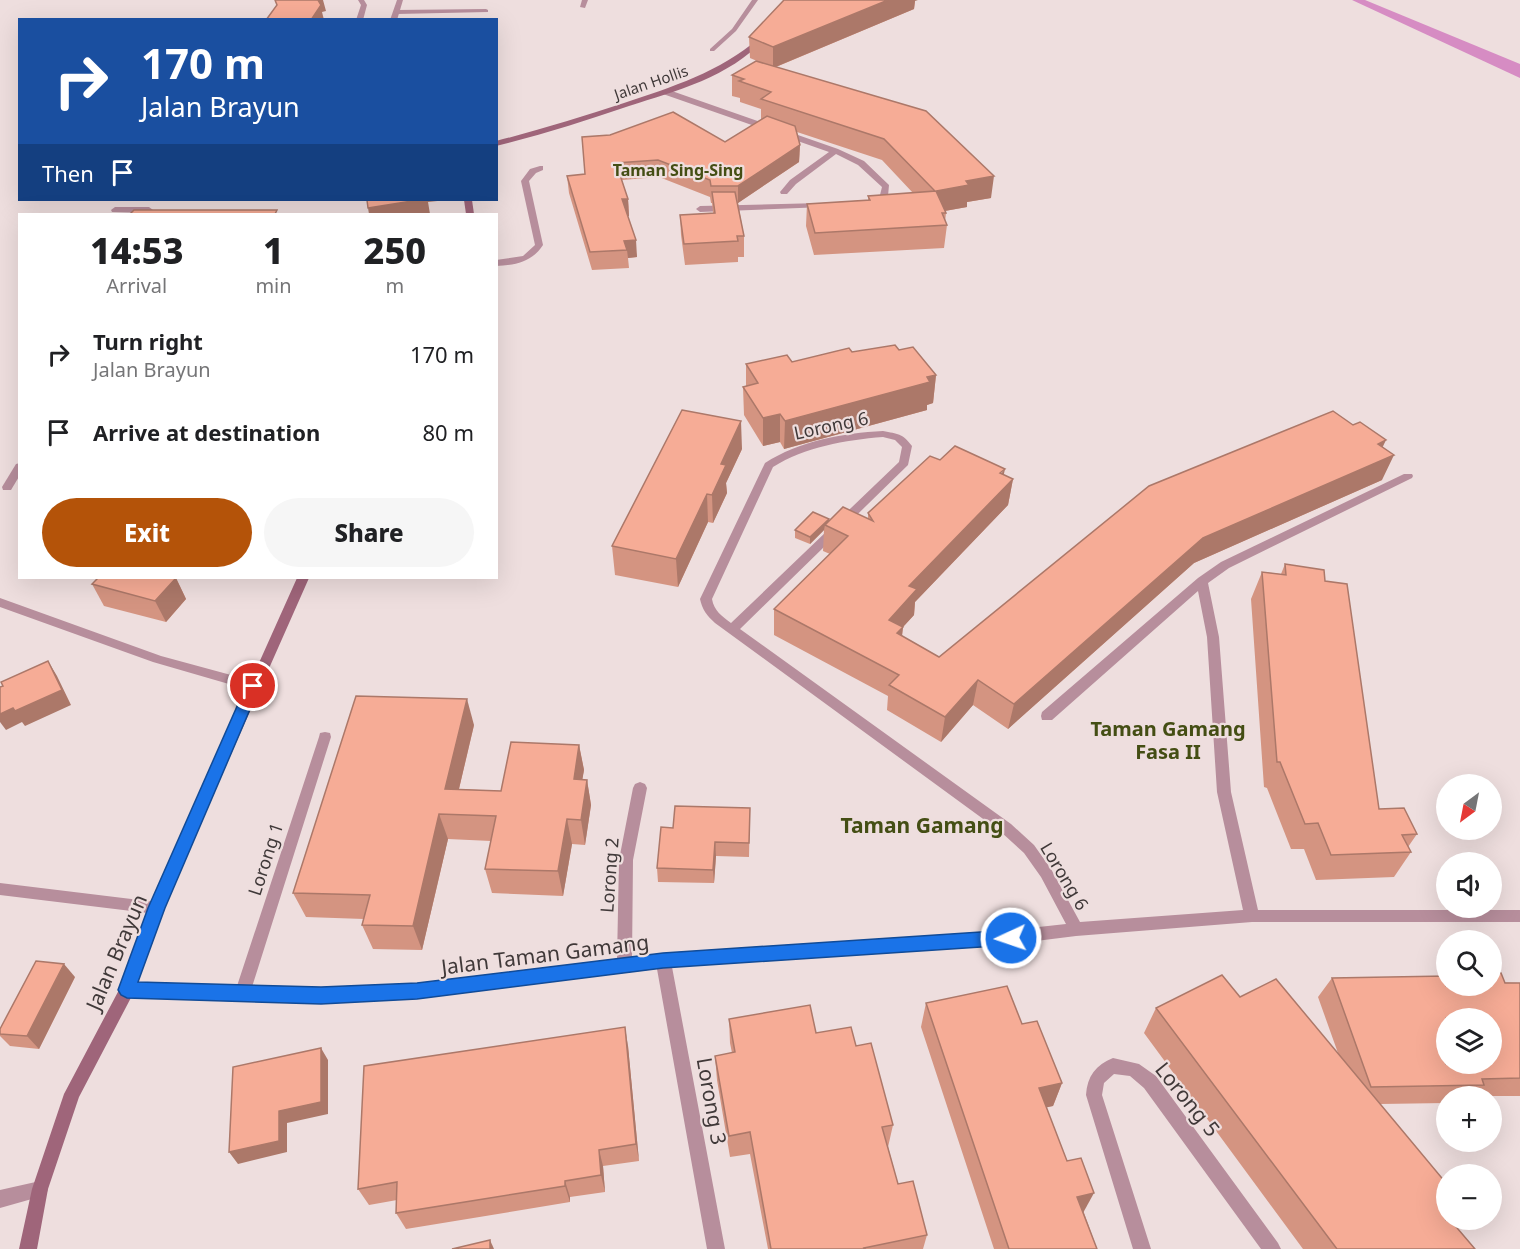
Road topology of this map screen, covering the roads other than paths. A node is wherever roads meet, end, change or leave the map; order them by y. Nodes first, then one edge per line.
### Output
1 (362, 0) edge
2 (400, 0) edge
3 (755, 0) edge
4 (486, 11) dead end
5 (397, 12) junction
6 (359, 18) edge
7 (394, 18) edge
8 (770, 29) edge
9 (712, 50) dead end
10 (666, 92) junction
11 (498, 143) edge
12 (835, 152) junction
13 (540, 168) dead end
14 (784, 192) dead end
15 (835, 204) edge
16 (857, 204) edge
17 (700, 209) dead end
18 (162, 211) edge
19 (113, 212) edge
20 (498, 263) edge
21 (18, 469) edge
22 (1408, 476) dead end
23 (7, 487) dead end
24 (303, 579) edge
25 (1202, 581) junction
26 (0, 602) edge
27 (732, 629) junction
28 (253, 686) junction
29 (1047, 716) dead end
30 (325, 737) dead end
31 (640, 788) dead end
32 (0, 889) edge
33 (156, 908) junction
34 (1252, 916) junction
35 (1520, 916) edge
36 (1076, 929) junction
37 (663, 961) junction
38 (624, 965) junction
39 (127, 990) junction
40 (242, 993) junction
41 (40, 1189) junction
42 (0, 1199) edge
43 (28, 1249) edge
44 (716, 1249) edge
45 (1142, 1249) edge
46 (1272, 1249) edge

1 - 6 street
2 - 5 street
3 - 9 street
4 - 5 street
5 - 7 street
8 - 10 main road, Jalan Hollis
10 - 11 main road, Jalan Hollis
10 - 12 street
12 - 14 street
12 - 16 street
13 - 20 street
15 - 17 street
18 - 19 street
21 - 23 street
22 - 25 street
24 - 28 main road, Jalan Brayun
25 - 29 street
25 - 34 street
26 - 28 street
27 - 27 street, Lorong 6
27 - 36 street, Lorong 6
28 - 33 main road, Jalan Brayun
30 - 40 street, Lorong 1
31 - 38 street, Lorong 2
32 - 33 street
33 - 39 main road, Jalan Brayun
34 - 35 street, Jalan Taman Gamang
34 - 36 street, Jalan Taman Gamang
36 - 37 street, Jalan Taman Gamang
37 - 38 street, Jalan Taman Gamang
37 - 44 street, Lorong 3
38 - 40 street, Jalan Taman Gamang
39 - 40 street, Jalan Taman Gamang
39 - 41 main road, Jalan Brayun
41 - 42 street
41 - 43 main road, Jalan Brayun
45 - 46 street, Lorong 5

